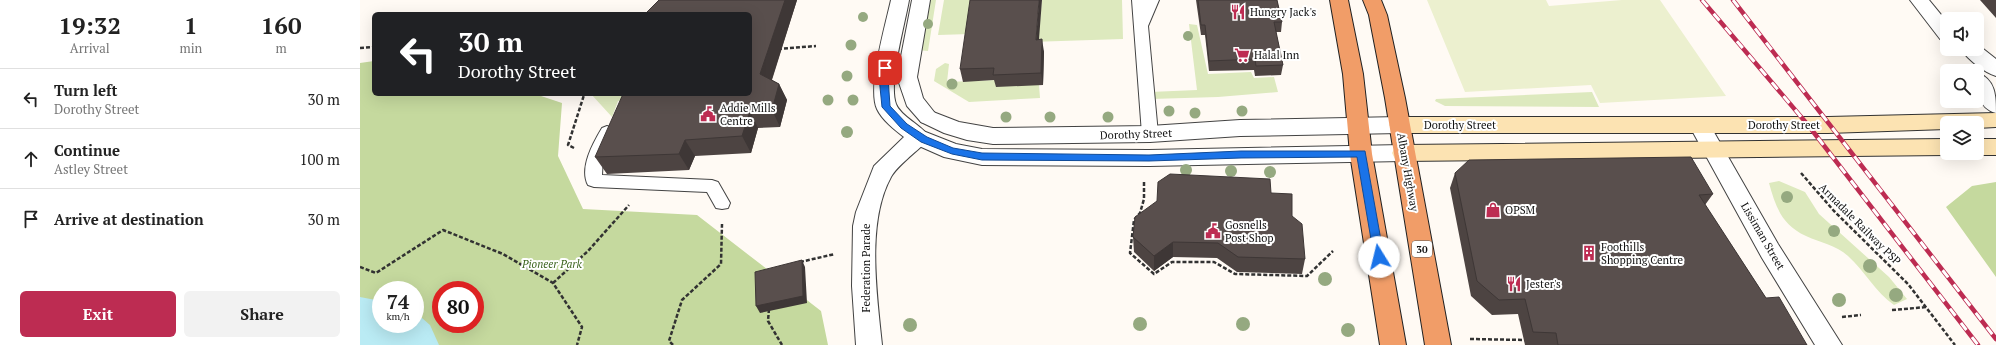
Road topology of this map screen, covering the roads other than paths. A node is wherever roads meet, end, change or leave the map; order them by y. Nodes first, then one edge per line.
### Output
1 (900, 0) edge
2 (922, 0) edge
3 (1139, 0) edge
4 (1152, 0) edge
5 (1339, 0) edge
6 (1372, 0) edge
7 (1919, 0) edge
8 (1940, 26) edge
9 (1141, 28) junction
10 (1980, 56) edge
11 (1996, 69) edge
12 (1984, 90) edge
13 (1996, 106) edge
14 (1996, 120) edge
15 (1358, 125) junction
16 (1400, 125) junction
17 (1700, 125) junction
18 (610, 126) edge
19 (923, 127) junction
20 (1150, 134) junction
21 (1940, 147) edge
22 (1984, 147) edge
23 (1996, 147) edge
24 (1714, 149) junction
25 (1403, 153) junction
26 (1361, 154) junction
27 (722, 204) road end
28 (869, 345) edge
29 (1393, 345) edge
30 (1438, 345) edge
31 (1829, 345) edge

1 - 19 street
2 - 19 street
3 - 9 lane
4 - 9 lane
5 - 15 highway
6 - 16 highway, Albany Highway / 30
7 - 8 street
9 - 20 lane
10 - 11 street
12 - 13 street
14 - 17 main road, Dorothy Street
15 - 16 street, Dorothy Street
15 - 20 street, Dorothy Street
15 - 26 highway
16 - 17 main road, Dorothy Street
16 - 25 highway, Albany Highway / 30
17 - 24 street, Lissiman Street
18 - 27 lane
19 - 20 street, Dorothy Street
19 - 26 street
19 - 28 street, Federation Parade
21 - 24 main road
22 - 23 main road
24 - 25 main road
24 - 31 street, Lissiman Street
25 - 26 street
25 - 30 highway, Albany Highway / 30
26 - 29 highway

